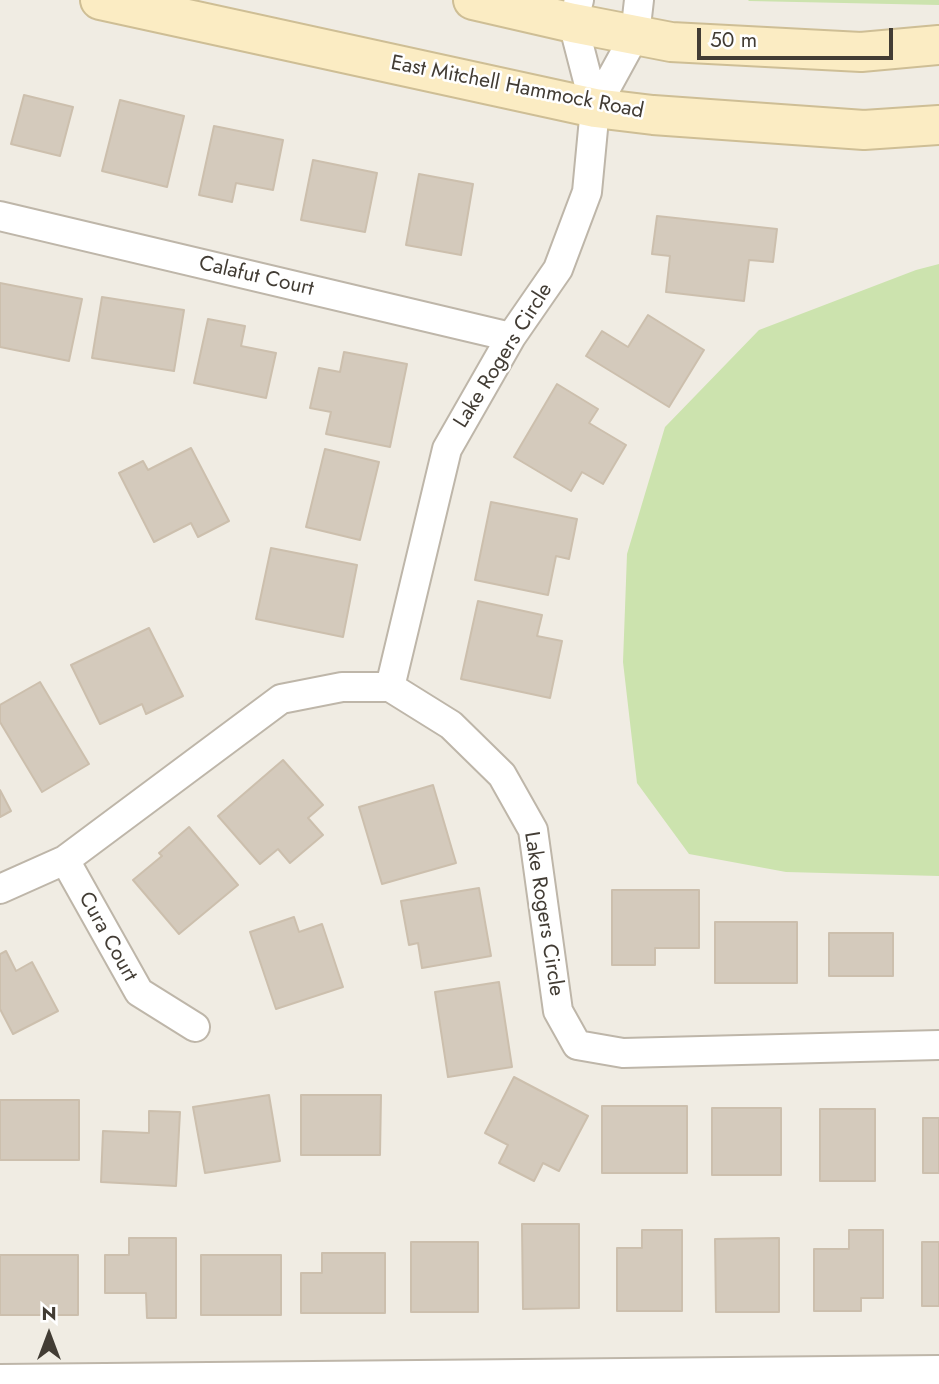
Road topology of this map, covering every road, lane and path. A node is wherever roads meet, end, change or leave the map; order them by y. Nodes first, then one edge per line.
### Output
1 (100, 0) edge
2 (473, 0) edge
3 (576, 11) edge
4 (637, 18) edge
5 (939, 45) edge
6 (595, 108) junction
7 (939, 125) edge
8 (0, 216) edge
9 (511, 337) junction
10 (390, 687) junction
11 (65, 860) junction
12 (0, 889) edge
13 (195, 1027) dead end
14 (939, 1045) edge
15 (939, 1370) edge
16 (0, 1379) edge

1 - 6 street, East Mitchell Hammock Road
2 - 3 street
3 - 4 street
3 - 6 street
4 - 5 street
4 - 6 street
6 - 7 street, East Mitchell Hammock Road
6 - 9 street, Lake Rogers Circle
8 - 9 street, Calafut Court
9 - 10 street, Lake Rogers Circle
10 - 11 street
10 - 14 street, Lake Rogers Circle
11 - 12 street
11 - 13 street, Cura Court
15 - 16 street

